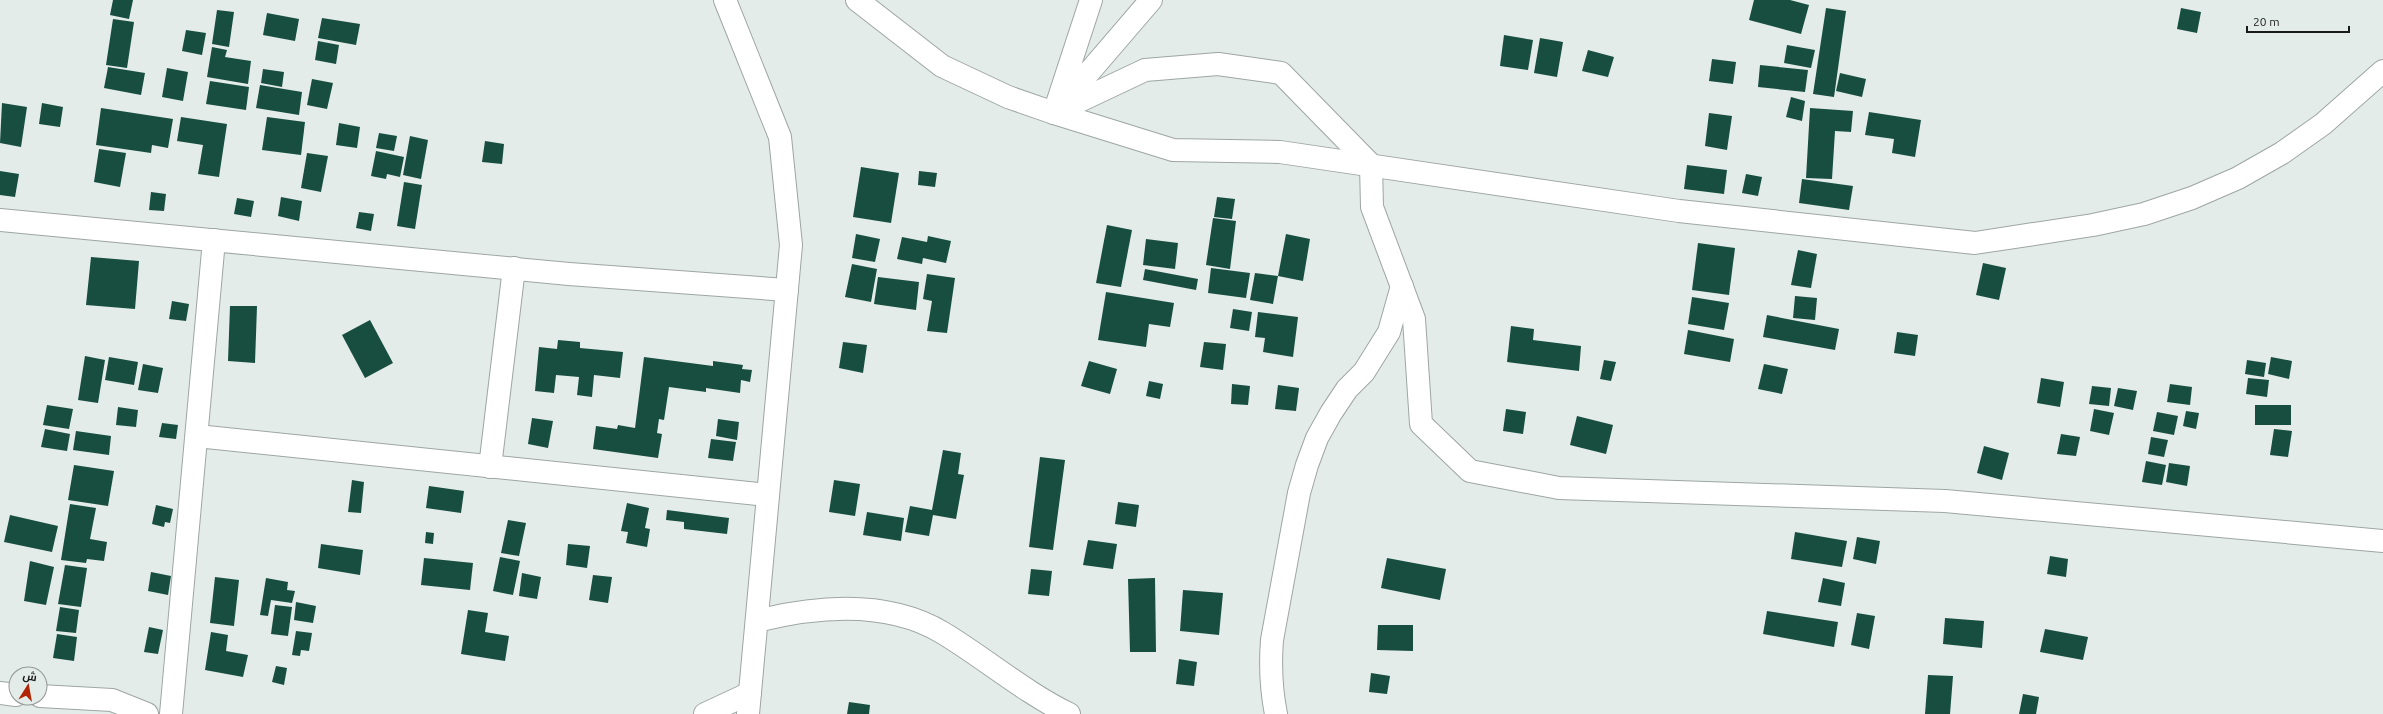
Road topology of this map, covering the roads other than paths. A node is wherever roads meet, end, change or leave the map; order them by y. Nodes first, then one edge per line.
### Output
1 (725, 0) edge
2 (857, 0) edge
3 (1091, 0) edge
4 (1151, 0) edge
5 (2383, 71) edge
6 (1054, 113) junction
7 (1371, 165) junction
8 (0, 220) edge
9 (214, 240) junction
10 (514, 268) junction
11 (1402, 286) junction
12 (787, 290) junction
13 (197, 436) junction
14 (490, 466) junction
15 (768, 495) junction
16 (2383, 541) edge
17 (757, 621) junction
18 (750, 693) junction
19 (48, 696) edge
20 (147, 714) edge
21 (171, 714) edge
22 (705, 714) edge
23 (748, 714) edge
24 (1069, 714) edge
25 (1276, 714) edge

1 - 12 street
2 - 6 street
3 - 6 street
4 - 6 street
5 - 7 street
6 - 7 street
6 - 7 street
7 - 11 street
8 - 9 street
9 - 10 street
9 - 13 street
10 - 12 street
10 - 14 street
11 - 16 street
11 - 25 street
12 - 15 street
13 - 14 street
13 - 21 street
14 - 15 street
15 - 17 street
17 - 18 street
17 - 24 street
18 - 22 street
18 - 23 street
19 - 20 street

